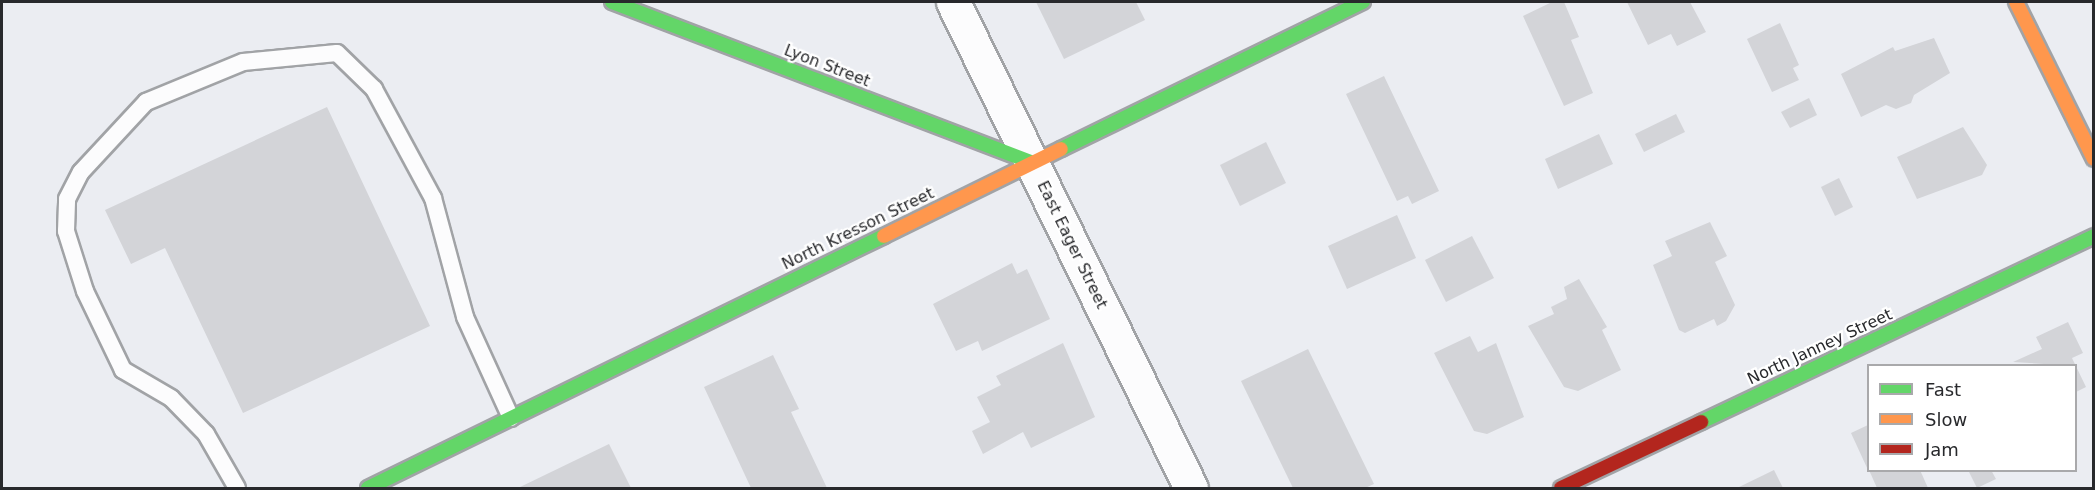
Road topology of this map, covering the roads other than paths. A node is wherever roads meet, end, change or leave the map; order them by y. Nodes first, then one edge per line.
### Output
1 (612, 2) edge
2 (953, 2) edge
3 (1363, 2) edge
4 (2016, 2) edge
5 (2094, 159) edge
6 (1031, 162) junction
7 (2094, 236) edge
8 (511, 418) junction
9 (237, 489) edge
10 (368, 489) edge
11 (1191, 489) edge
12 (1562, 489) edge

1 - 6 street, Lyon Street
2 - 6 street, East Eager Street
3 - 6 street, North Kresson Street
4 - 5 street
6 - 8 street, North Kresson Street
6 - 11 street, East Eager Street
7 - 12 street, North Janney Street
8 - 9 lane
8 - 10 street, North Kresson Street

